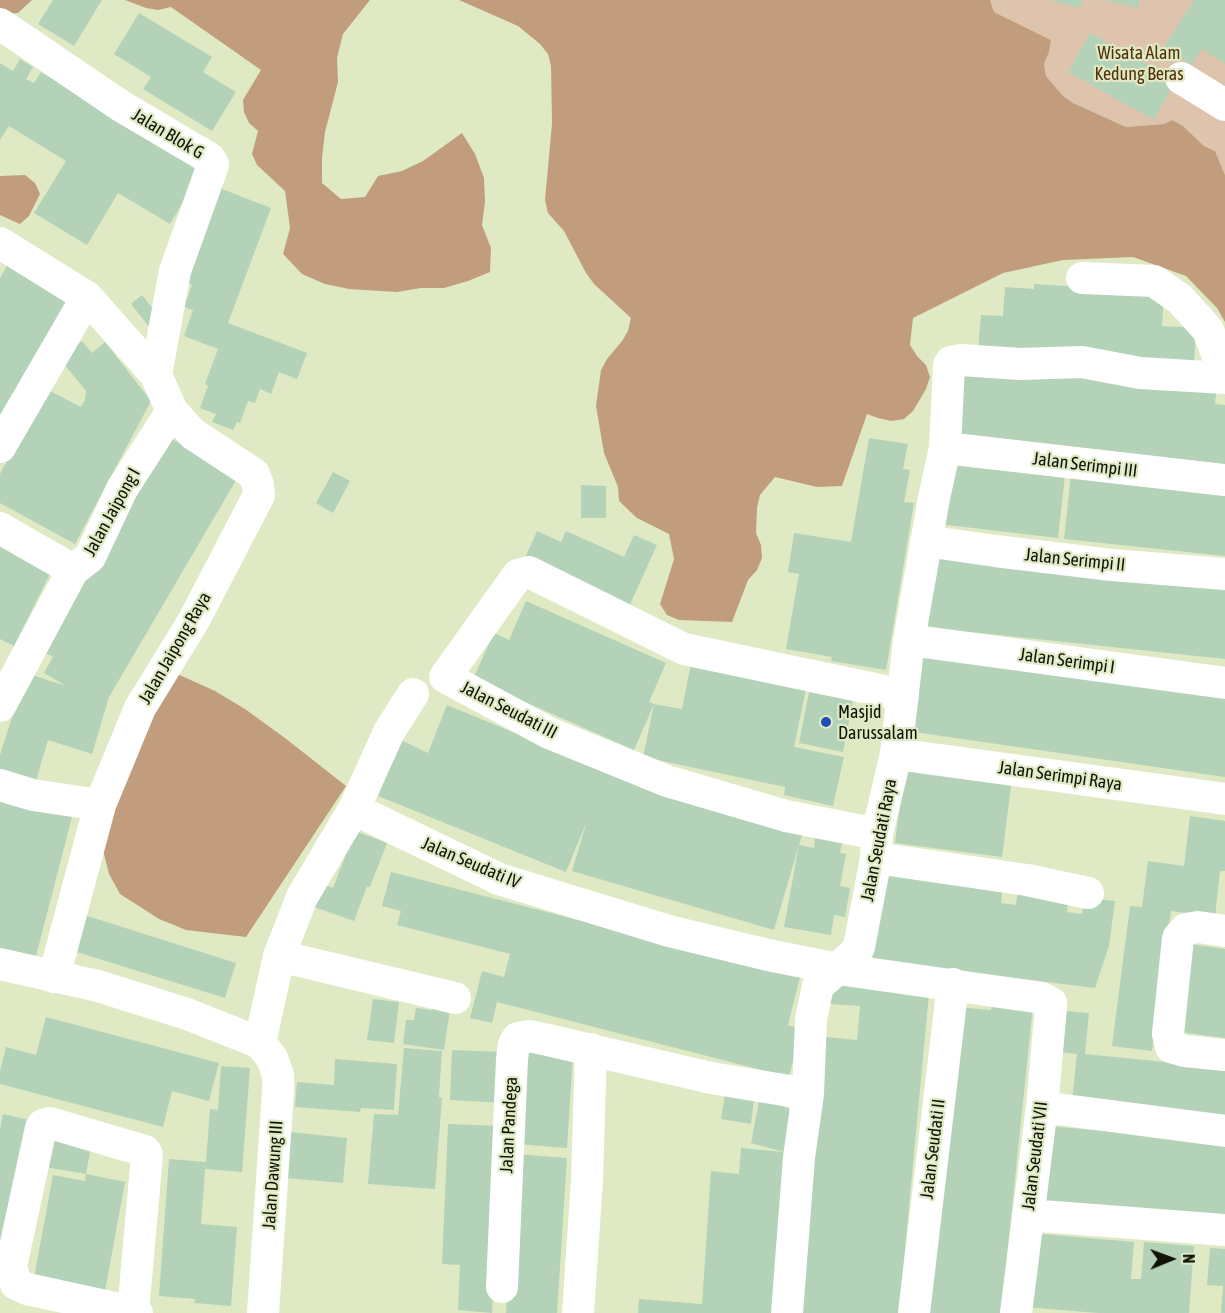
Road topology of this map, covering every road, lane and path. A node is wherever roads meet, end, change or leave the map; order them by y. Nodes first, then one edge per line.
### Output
1 (0, 24) edge
2 (1181, 78) dead end
3 (1225, 105) edge
4 (2, 251) edge
5 (1082, 278) dead end
6 (87, 297) junction
7 (156, 375) junction
8 (1225, 376) edge
9 (172, 411) junction
10 (0, 447) edge
11 (945, 448) junction
12 (1225, 480) edge
13 (0, 528) edge
14 (926, 540) junction
15 (73, 570) junction
16 (1225, 574) edge
17 (909, 640) junction
18 (1225, 683) edge
19 (413, 694) dead end
20 (903, 695) junction
21 (0, 706) edge
22 (896, 754) junction
23 (0, 785) edge
24 (1225, 799) edge
25 (100, 806) junction
26 (354, 809) junction
27 (876, 846) junction
28 (1088, 893) dead end
29 (1225, 931) edge
30 (279, 956) junction
31 (0, 964) edge
32 (838, 969) junction
33 (54, 977) junction
34 (953, 984) junction
35 (455, 998) dead end
36 (260, 1043) junction
37 (591, 1049) junction
38 (1225, 1055) edge
39 (808, 1095) junction
40 (1042, 1107) junction
41 (1225, 1131) edge
42 (1028, 1215) junction
43 (1225, 1230) edge
44 (502, 1287) dead end
45 (135, 1312) edge
46 (267, 1312) edge
47 (578, 1313) edge
48 (787, 1313) edge
49 (914, 1313) edge
50 (1016, 1313) edge

1 - 7 street, Jalan Blok G
2 - 3 street
4 - 6 street
5 - 8 street
6 - 7 street
6 - 10 street
7 - 9 street
8 - 11 street, Jalan Seudati Raya
9 - 15 street, Jalan Jaipong I
9 - 25 street, Jalan Jaipong Raya
11 - 12 street, Jalan Serimpi III
11 - 14 street, Jalan Seudati Raya
13 - 15 street
14 - 16 street, Jalan Serimpi II
14 - 17 street, Jalan Seudati Raya
15 - 21 street, Jalan Jaipong I
17 - 18 street, Jalan Serimpi I
17 - 20 street, Jalan Seudati Raya
19 - 26 street
20 - 22 street, Jalan Seudati Raya
20 - 27 street, Jalan Seudati III
22 - 24 street, Jalan Serimpi Raya
22 - 27 street, Jalan Seudati Raya
23 - 25 street
25 - 33 street, Jalan Jaipong Raya
26 - 30 street
26 - 32 street, Jalan Seudati IV
27 - 28 street
27 - 32 street, Jalan Seudati Raya
29 - 38 street
30 - 35 street
30 - 36 street
31 - 33 street
32 - 34 street
32 - 39 street, Jalan Seudati Raya
33 - 36 street
34 - 40 street, Jalan Seudati VII
34 - 49 street, Jalan Seudati II
36 - 46 street, Jalan Dawung III
37 - 39 street, Jalan Pandega
37 - 44 street, Jalan Pandega
37 - 47 street
39 - 48 street, Jalan Seudati Raya
40 - 41 street
40 - 42 street, Jalan Seudati VII
42 - 43 street
42 - 50 street, Jalan Seudati VII
45 - 45 street

